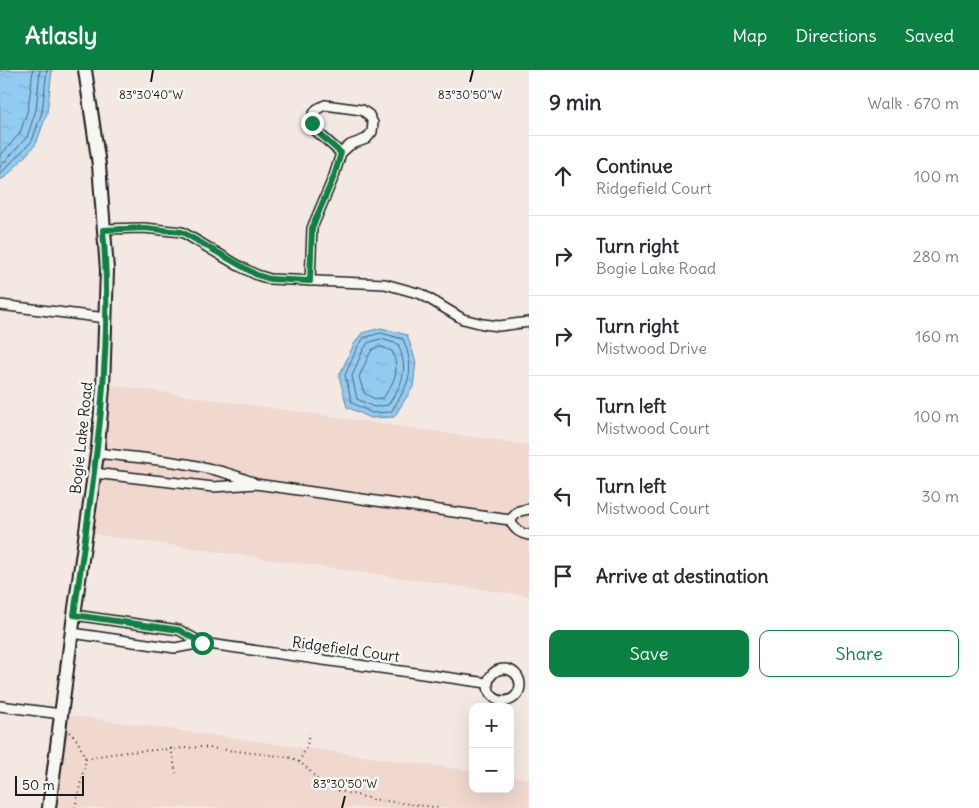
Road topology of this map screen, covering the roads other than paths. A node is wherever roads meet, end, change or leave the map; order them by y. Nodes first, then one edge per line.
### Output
1 (85, 70) edge
2 (341, 153) junction
3 (103, 230) junction
4 (310, 281) junction
5 (0, 305) edge
6 (106, 318) junction
7 (529, 322) edge
8 (97, 453) junction
9 (167, 462) junction
10 (94, 473) junction
11 (165, 480) junction
12 (256, 484) junction
13 (529, 509) edge
14 (510, 520) junction
15 (529, 535) edge
16 (74, 615) junction
17 (72, 633) junction
18 (202, 643) junction
19 (487, 683) dead end
20 (0, 706) edge
21 (61, 719) junction
22 (49, 808) edge

1 - 3 main road, Bogie Lake Road
2 - 2 street
2 - 4 street
3 - 4 street
3 - 6 main road, Bogie Lake Road
4 - 7 street
5 - 6 street
6 - 8 main road, Bogie Lake Road
8 - 9 street
8 - 10 main road, Bogie Lake Road
9 - 11 street
9 - 12 street
10 - 11 street
10 - 16 main road, Bogie Lake Road
11 - 12 street
12 - 14 street
13 - 14 street
14 - 15 street
16 - 17 main road, Bogie Lake Road
16 - 18 street, Ridgefield Court
17 - 18 street, Ridgefield Court
17 - 21 main road, Bogie Lake Road
18 - 19 street, Ridgefield Court
20 - 21 street
21 - 22 main road, Bogie Lake Road

